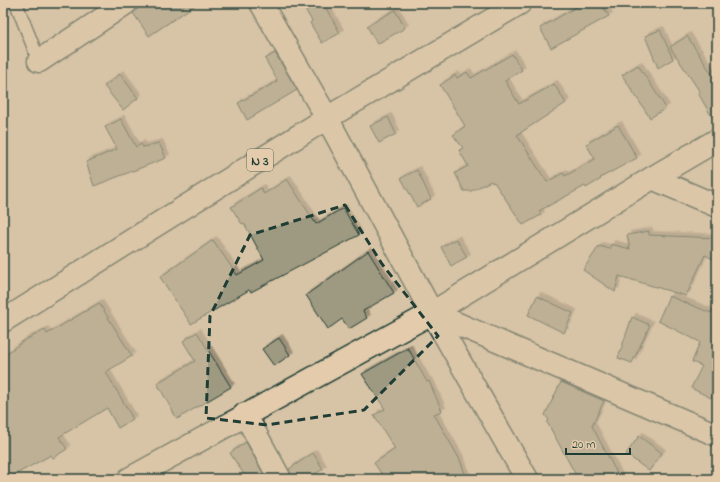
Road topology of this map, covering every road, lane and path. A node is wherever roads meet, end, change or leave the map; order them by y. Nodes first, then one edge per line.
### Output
1 (16, 3) edge
2 (126, 3) edge
3 (261, 3) edge
4 (520, 3) edge
5 (39, 61) joint
6 (326, 118) junction
7 (717, 140) edge
8 (652, 178) junction
9 (717, 206) edge
10 (432, 313) junction
11 (3, 321) edge
12 (245, 414) junction
13 (717, 435) edge
14 (130, 479) edge
15 (280, 479) edge
16 (527, 479) edge

1 - 5 lane
2 - 5 street
3 - 6 street
4 - 6 street, N 3
6 - 10 street
6 - 11 street, N 3
7 - 8 street
8 - 9 street
8 - 10 street
10 - 12 street
10 - 13 street
10 - 16 street
12 - 14 street
12 - 15 street

